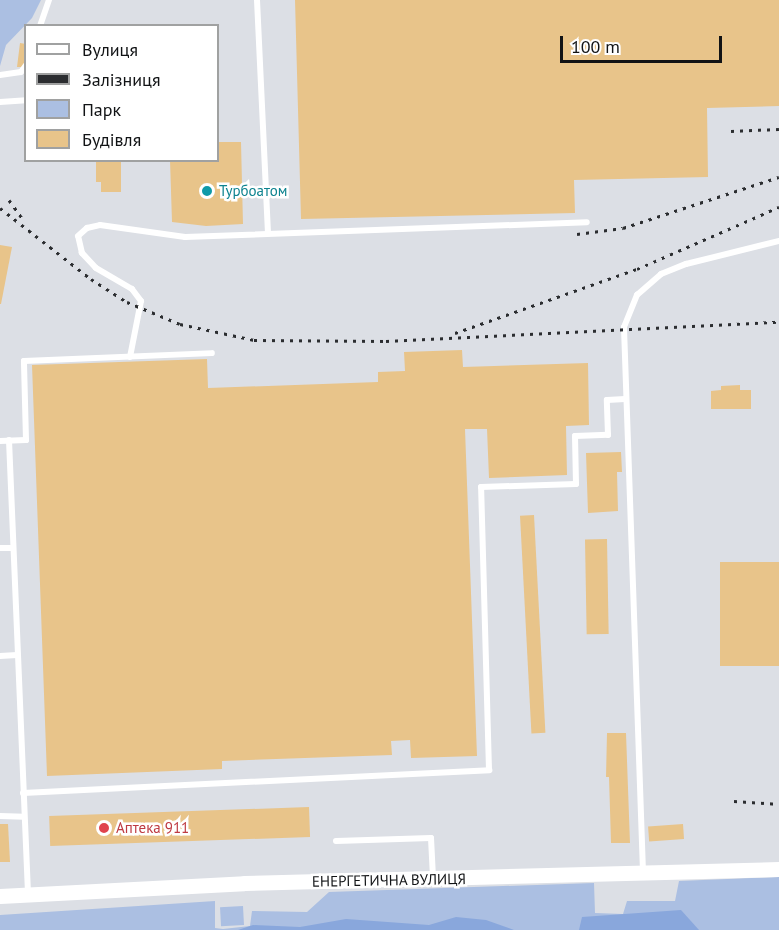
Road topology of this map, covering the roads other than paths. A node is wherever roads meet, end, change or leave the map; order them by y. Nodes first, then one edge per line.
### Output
1 (49, 0) edge
2 (257, 0) edge
3 (41, 24) edge
4 (24, 68) edge
5 (0, 75) edge
6 (24, 100) edge
7 (0, 102) edge
8 (587, 222) dead end
9 (268, 233) junction
10 (779, 241) edge
11 (212, 353) dead end
12 (130, 357) junction
13 (625, 399) junction
14 (9, 440) junction
15 (0, 441) edge
16 (0, 548) edge
17 (13, 548) junction
18 (17, 655) junction
19 (0, 656) edge
20 (23, 793) junction
21 (0, 816) edge
22 (24, 817) junction
23 (336, 841) dead end
24 (779, 869) edge
25 (643, 873) junction
26 (433, 879) junction
27 (0, 896) edge
28 (28, 896) junction

1 - 3 lane
2 - 9 lane
4 - 5 lane
6 - 7 lane
8 - 9 lane
9 - 12 lane
10 - 13 lane
11 - 12 lane
12 - 14 lane
13 - 20 lane
13 - 25 lane
14 - 15 lane
14 - 17 lane
16 - 17 lane
17 - 18 lane
18 - 19 lane
18 - 20 lane
20 - 22 lane
21 - 22 lane
22 - 28 lane
23 - 26 lane
24 - 25 street, ЕНЕРГЕТИЧНА ВУЛИЦЯ
25 - 26 street, ЕНЕРГЕТИЧНА ВУЛИЦЯ
26 - 28 street, ЕНЕРГЕТИЧНА ВУЛИЦЯ
27 - 28 street, ЕНЕРГЕТИЧНА ВУЛИЦЯ

